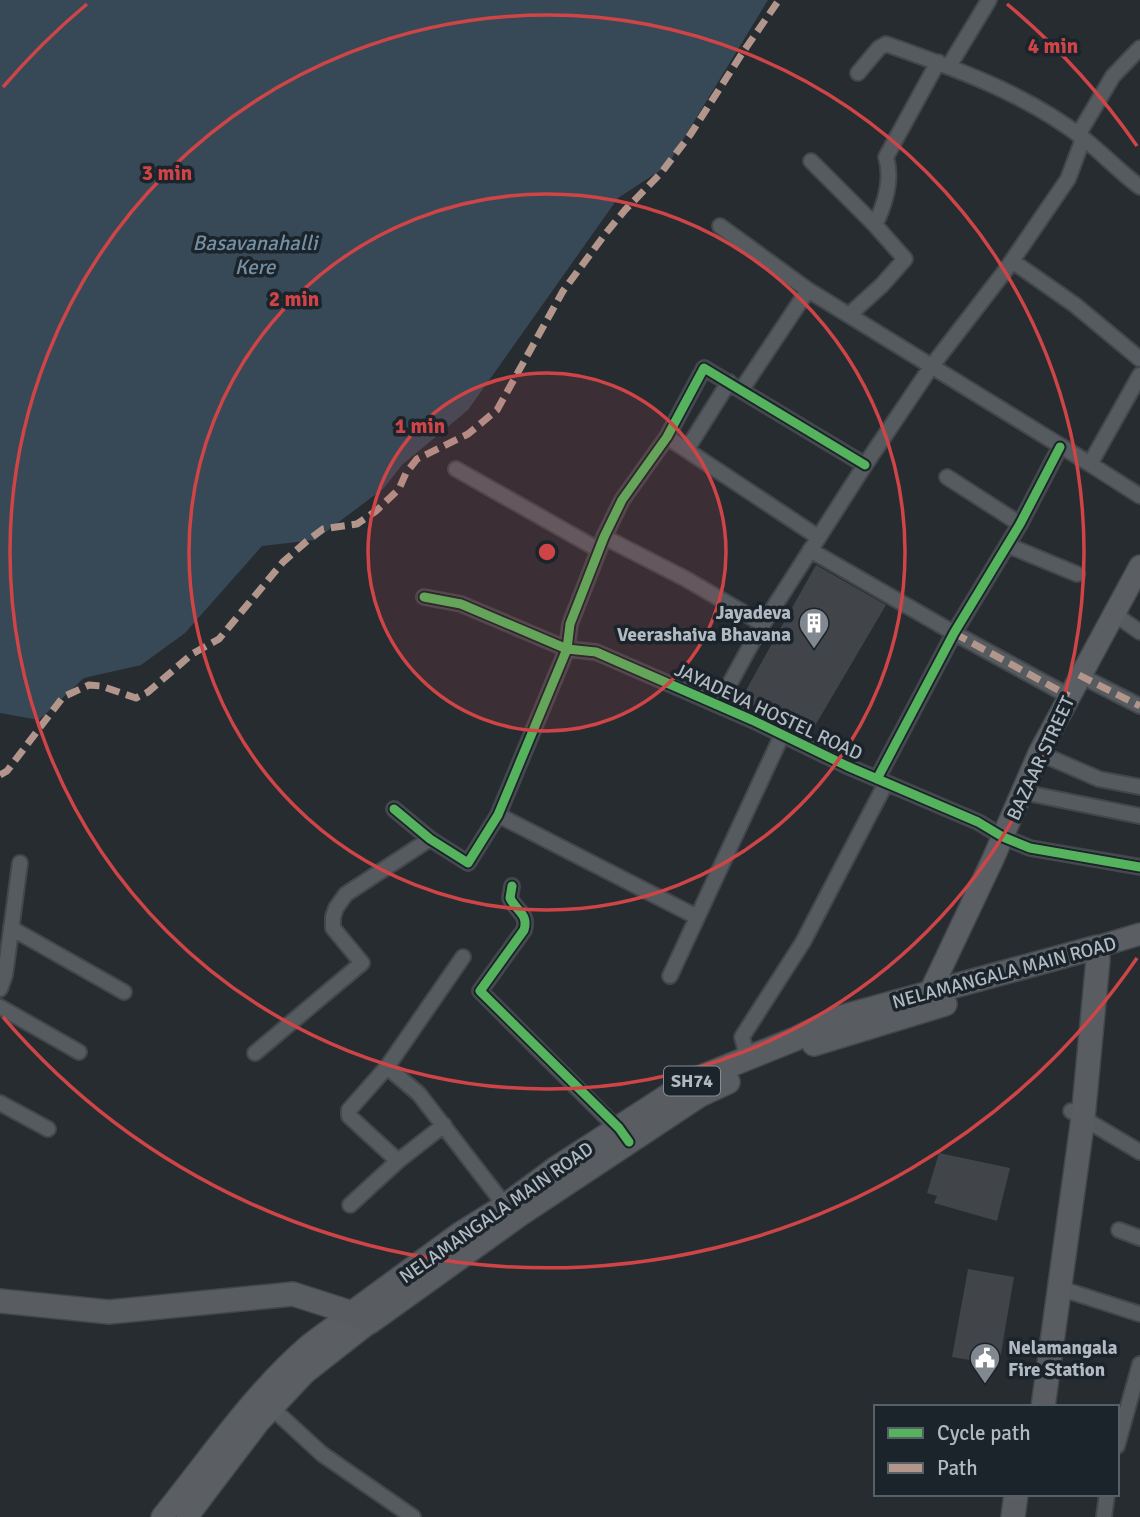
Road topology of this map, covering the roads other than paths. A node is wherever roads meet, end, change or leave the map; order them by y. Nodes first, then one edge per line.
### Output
1 (989, 0) edge
2 (1140, 48) edge
3 (944, 64) junction
4 (858, 73) dead end
5 (1080, 137) junction
6 (811, 161) dead end
7 (1140, 187) edge
8 (875, 225) junction
9 (720, 226) dead end
10 (1012, 261) junction
11 (808, 290) junction
12 (849, 315) junction
13 (1140, 359) edge
14 (931, 367) junction
15 (1140, 375) edge
16 (735, 385) junction
17 (667, 437) junction
18 (1059, 447) junction
19 (687, 449) junction
20 (1090, 464) junction
21 (865, 466) junction
22 (456, 469) dead end
23 (947, 477) dead end
24 (1140, 496) edge
25 (1020, 524) junction
26 (818, 537) junction
27 (602, 544) junction
28 (1007, 545) junction
29 (810, 550) junction
30 (1140, 566) edge
31 (1077, 574) dead end
32 (424, 597) dead end
33 (1113, 613) junction
34 (763, 624) junction
35 (1140, 632) edge
36 (954, 633) junction
37 (567, 649) junction
38 (1079, 675) junction
39 (1069, 696) junction
40 (718, 705) junction
41 (1140, 706) edge
42 (782, 735) junction
43 (1039, 754) junction
44 (882, 781) junction
45 (1140, 788) edge
46 (1022, 792) junction
47 (394, 808) dead end
48 (498, 815) junction
49 (1140, 816) edge
50 (1003, 837) junction
51 (430, 839) junction
52 (20, 863) dead end
53 (1140, 867) edge
54 (512, 886) dead end
55 (697, 917) junction
56 (11, 928) junction
57 (1140, 934) edge
58 (1140, 948) edge
59 (1090, 956) junction
60 (463, 957) dead end
61 (670, 976) dead end
62 (2, 979) edge
63 (124, 992) dead end
64 (930, 992) junction
65 (0, 1007) edge
66 (79, 1052) dead end
67 (255, 1053) dead end
68 (748, 1058) junction
69 (387, 1067) junction
70 (0, 1102) edge
71 (1077, 1114) junction
72 (444, 1125) junction
73 (48, 1129) dead end
74 (624, 1135) junction
75 (1140, 1152) edge
76 (398, 1161) junction
77 (350, 1205) dead end
78 (510, 1212) junction
79 (1119, 1230) dead end
80 (1140, 1238) edge
81 (1059, 1288) junction
82 (0, 1301) edge
83 (1140, 1314) edge
84 (361, 1318) junction
85 (1140, 1364) edge
86 (1027, 1405) edge
87 (1043, 1405) edge
88 (272, 1408) junction
89 (1119, 1439) edge
90 (1016, 1496) edge
91 (1032, 1496) edge
92 (1107, 1496) edge
93 (162, 1517) edge
94 (187, 1517) edge
95 (413, 1517) edge
96 (1013, 1517) edge
97 (1029, 1517) edge
98 (1104, 1517) edge

1 - 3 street
2 - 5 street
3 - 4 street
3 - 5 street
3 - 8 street
5 - 7 street
5 - 10 street
6 - 8 street
8 - 12 street
9 - 11 street
10 - 13 street
10 - 14 street
11 - 12 street
11 - 16 street
12 - 14 street
14 - 18 street
14 - 21 street
15 - 20 street
16 - 17 street
16 - 19 street
16 - 21 street
17 - 19 street
17 - 27 street
18 - 20 street
18 - 25 street
19 - 26 street
20 - 24 street
21 - 26 street
22 - 27 street
23 - 25 street
25 - 28 street
26 - 29 street
27 - 34 street
27 - 37 street
28 - 31 street
28 - 36 street
29 - 34 street
29 - 36 street
30 - 33 main road, BAZAAR STREET
32 - 37 street, JAYADEVA HOSTEL ROAD
33 - 35 street
33 - 38 main road, BAZAAR STREET
34 - 40 street
36 - 39 street
36 - 44 street
37 - 40 street, JAYADEVA HOSTEL ROAD
37 - 48 street
38 - 39 main road, BAZAAR STREET
38 - 41 street
39 - 43 main road, BAZAAR STREET
40 - 42 street, JAYADEVA HOSTEL ROAD
42 - 44 street, JAYADEVA HOSTEL ROAD
42 - 55 street
43 - 45 street
43 - 46 main road, BAZAAR STREET
44 - 50 street, JAYADEVA HOSTEL ROAD
44 - 68 street
46 - 49 street
46 - 50 main road, BAZAAR STREET
47 - 51 street
48 - 51 street
48 - 55 street
50 - 53 street, JAYADEVA HOSTEL ROAD
50 - 64 main road, BAZAAR STREET
51 - 67 street
52 - 56 street
54 - 74 street
55 - 61 street
56 - 62 street
56 - 63 street
57 - 59 main road, NELAMANGALA MAIN ROAD
58 - 59 main road
59 - 64 main road, NELAMANGALA MAIN ROAD / SH74
59 - 71 main road
59 - 74 main road, SH74
60 - 69 street
64 - 68 main road, NELAMANGALA MAIN ROAD / SH74
65 - 66 street
68 - 74 main road, NELAMANGALA MAIN ROAD / SH74
69 - 72 street
69 - 76 street
70 - 73 street
71 - 75 street
71 - 81 main road
71 - 86 main road
72 - 76 street
72 - 78 street
74 - 78 main road, NELAMANGALA MAIN ROAD / SH74
76 - 77 street
78 - 84 main road, SH74
79 - 80 street
81 - 83 street
81 - 87 main road
82 - 84 main road
84 - 88 main road
84 - 93 main road
85 - 89 street
88 - 94 main road
88 - 95 street
90 - 96 main road
91 - 97 main road
92 - 98 street

